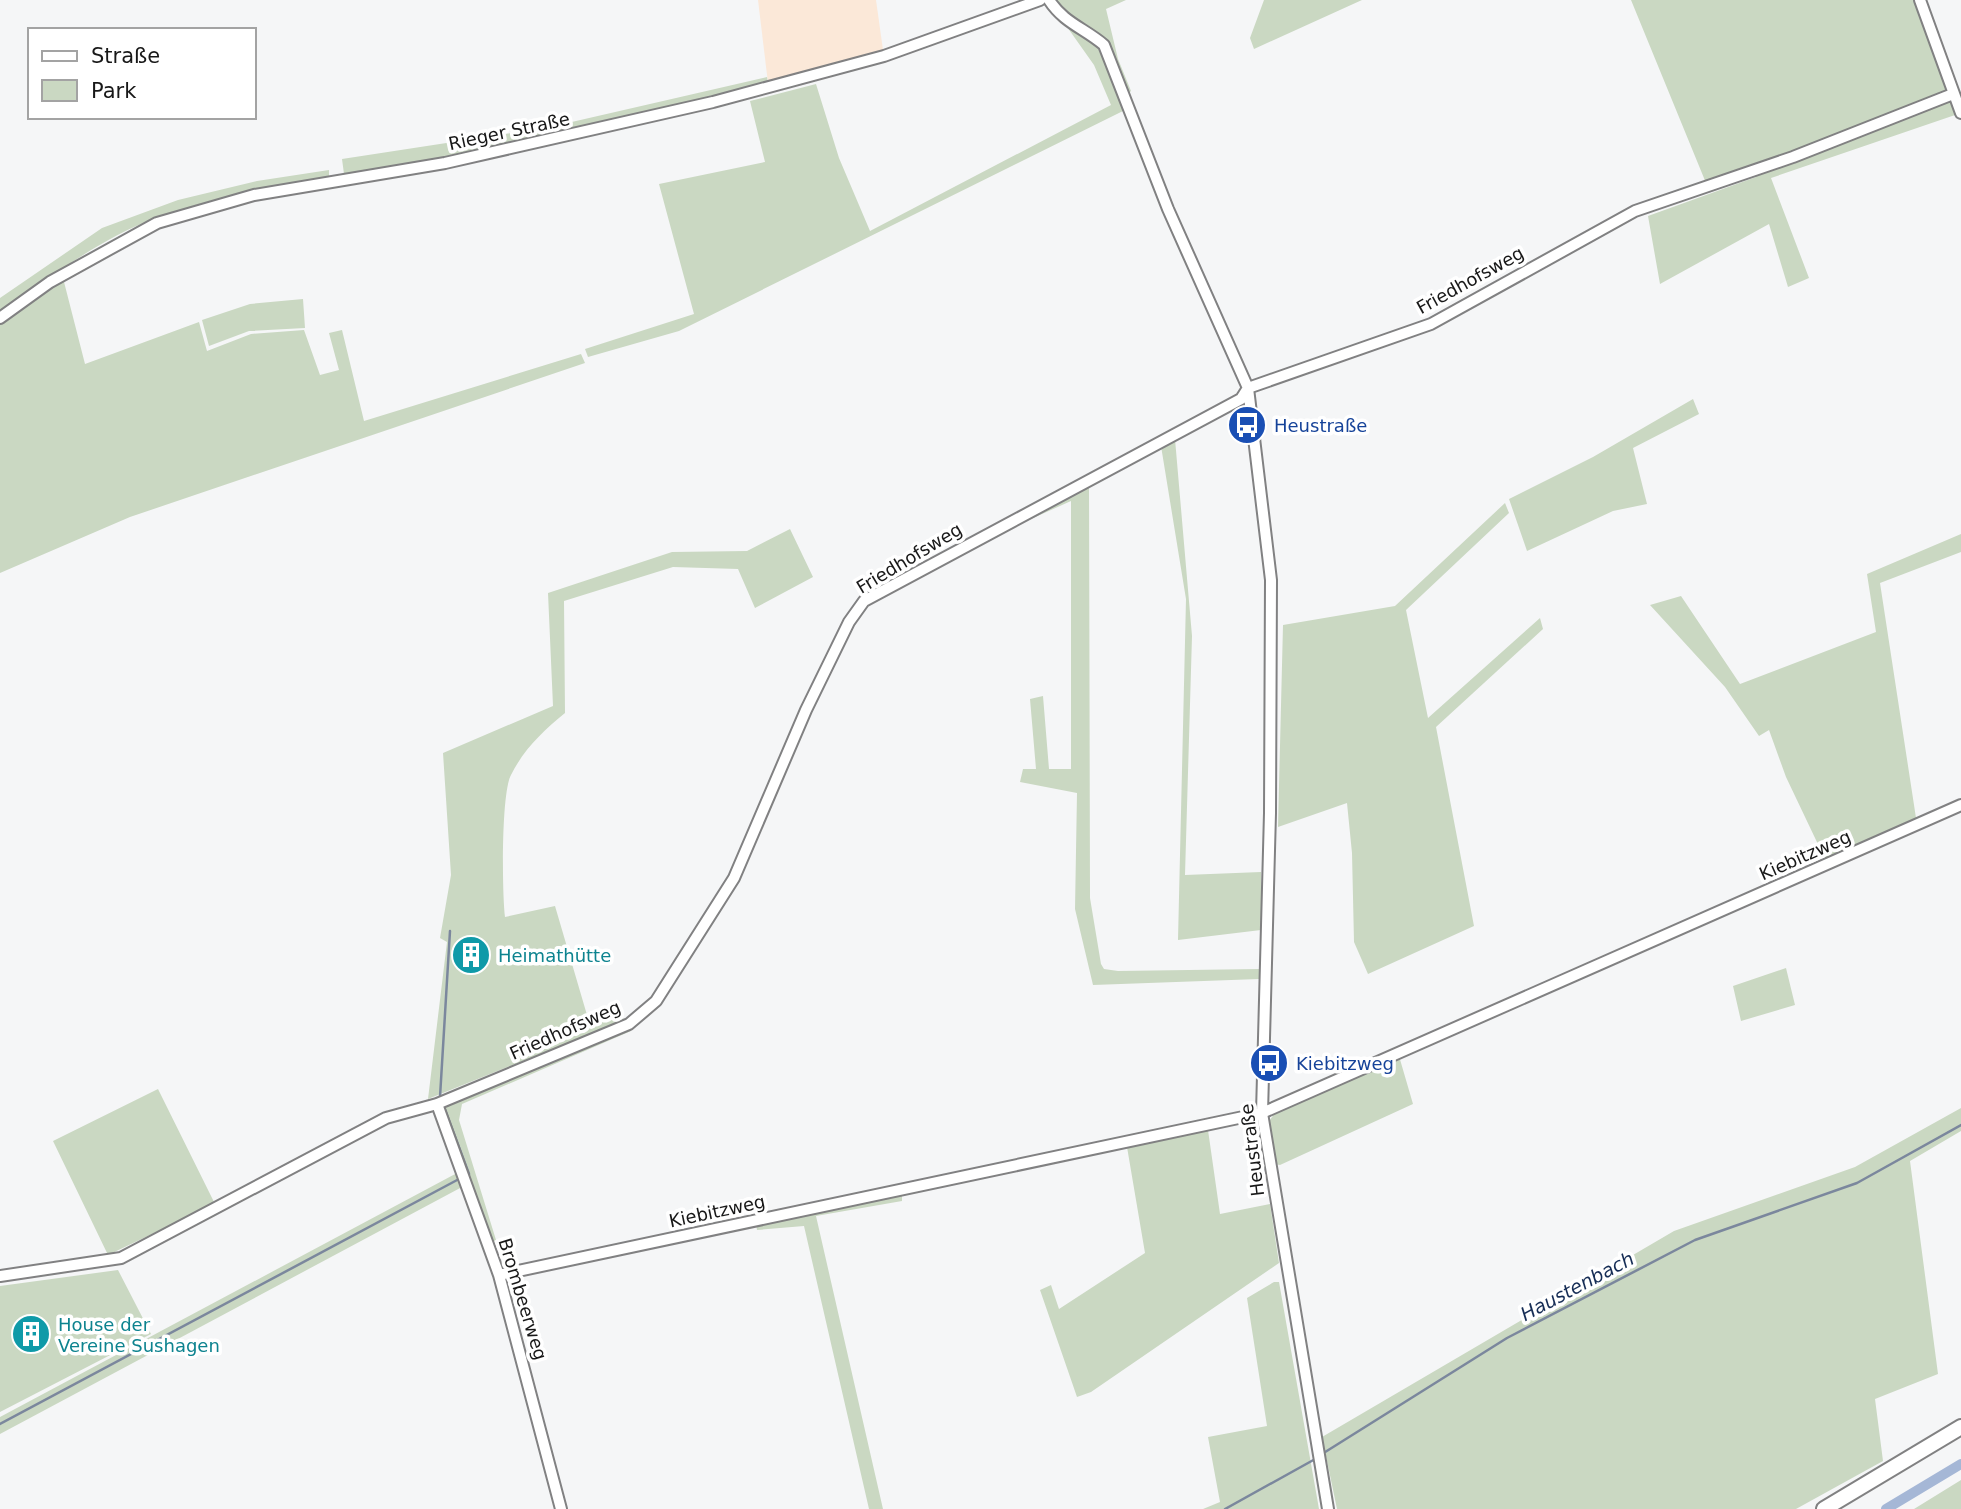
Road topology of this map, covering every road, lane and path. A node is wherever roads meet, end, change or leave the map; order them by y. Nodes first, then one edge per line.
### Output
1 (1040, 0) edge
2 (1049, 0) edge
3 (1920, 0) edge
4 (1953, 94) junction
5 (1961, 113) edge
6 (0, 318) edge
7 (1248, 388) junction
8 (1961, 805) edge
9 (437, 1104) junction
10 (1262, 1113) junction
11 (499, 1275) junction
12 (0, 1276) edge
13 (1961, 1427) edge
14 (561, 1509) edge
15 (1328, 1509) edge
16 (1824, 1509) edge

1 - 6 street, Rieger Straße
2 - 7 street, Heustraße
3 - 4 street
4 - 5 street
4 - 7 street, Friedhofsweg
7 - 9 street, Friedhofsweg
7 - 10 street, Heustraße
8 - 10 street, Kiebitzweg
9 - 11 street, Brombeerweg
9 - 12 street, Friedhofsweg
10 - 11 street, Kiebitzweg
10 - 15 street, Heustraße
11 - 14 street, Brombeerweg
13 - 16 main road

